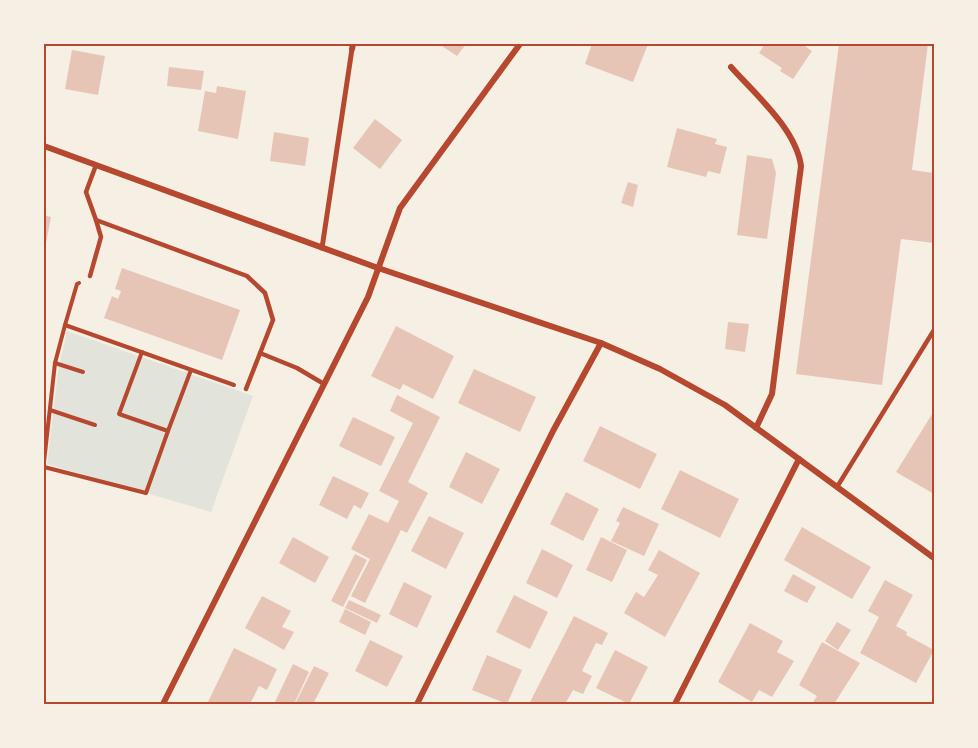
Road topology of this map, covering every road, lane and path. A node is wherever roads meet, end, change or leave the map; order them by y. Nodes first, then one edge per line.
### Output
1 (520, 44) edge
2 (352, 46) edge
3 (730, 67) dead end
4 (44, 146) edge
5 (96, 165) junction
6 (96, 220) junction
7 (322, 248) junction
8 (378, 268) junction
9 (90, 276) dead end
10 (77, 284) dead end
11 (65, 325) junction
12 (934, 330) edge
13 (601, 343) junction
14 (142, 352) junction
15 (261, 353) junction
16 (55, 363) junction
17 (191, 370) junction
18 (83, 372) dead end
19 (324, 384) junction
20 (246, 389) joint
21 (50, 410) junction
22 (95, 425) dead end
23 (756, 428) junction
24 (168, 430) junction
25 (799, 459) junction
26 (44, 462) edge
27 (44, 467) edge
28 (837, 486) junction
29 (934, 558) edge
30 (163, 705) edge
31 (417, 705) edge
32 (675, 705) edge

1 - 8 street
2 - 7 street
3 - 23 street
4 - 5 street
5 - 6 lane
5 - 7 street
6 - 9 lane
6 - 15 lane
7 - 8 street
8 - 13 street
8 - 19 street
10 - 11 path
11 - 14 path
11 - 16 path
12 - 28 lane
13 - 23 street
13 - 31 street
14 - 17 path
14 - 24 path
15 - 19 lane
15 - 20 lane
16 - 18 path
16 - 21 path
17 - 20 path
17 - 24 path
19 - 30 street
21 - 22 path
21 - 26 path
23 - 25 street
24 - 27 path
25 - 28 street
25 - 32 street
28 - 29 street

